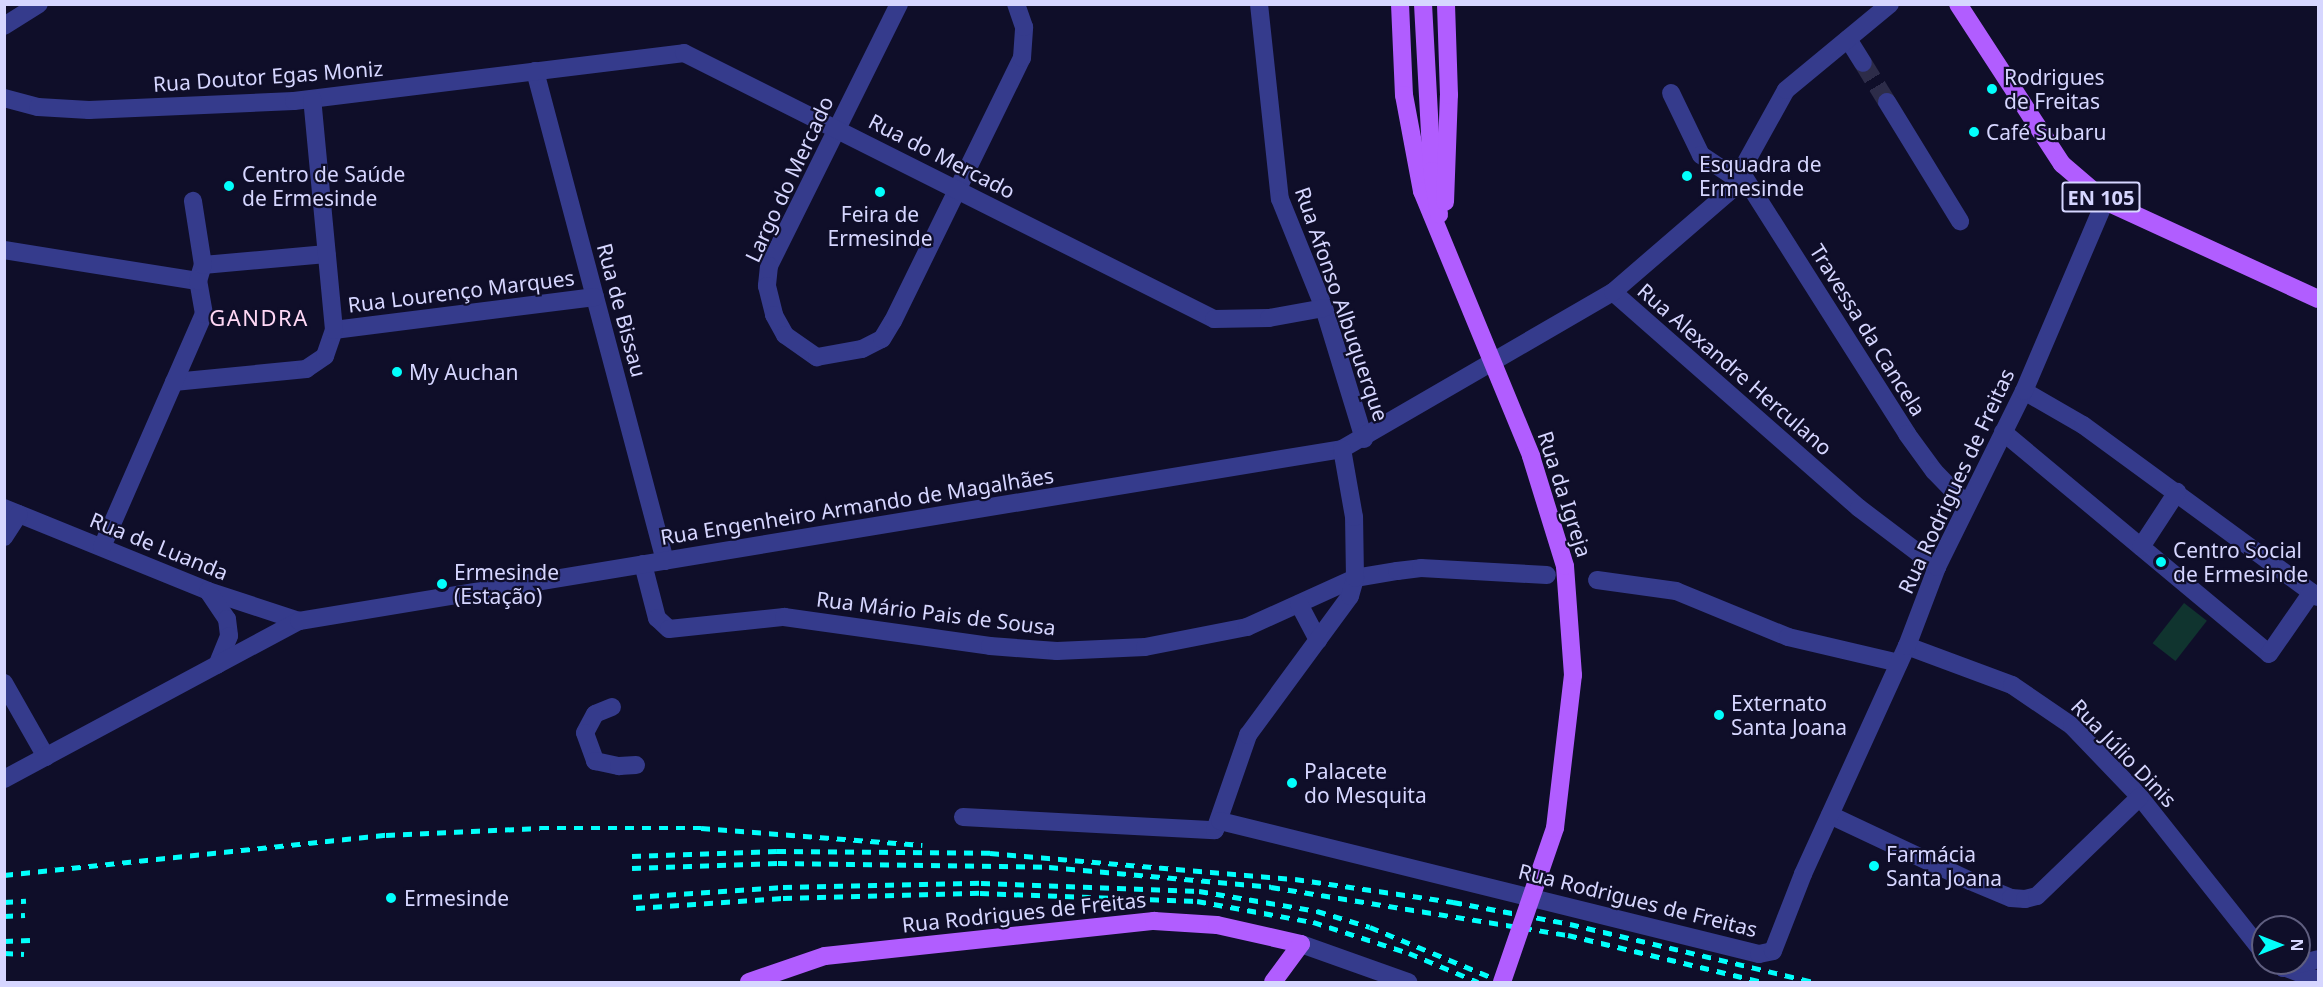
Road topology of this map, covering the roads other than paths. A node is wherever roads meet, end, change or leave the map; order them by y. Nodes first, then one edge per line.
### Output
1 (39, 4) edge
2 (899, 4) edge
3 (1016, 4) edge
4 (1259, 4) edge
5 (1400, 4) edge
6 (1423, 4) edge
7 (1446, 4) edge
8 (1890, 4) edge
9 (1958, 4) edge
10 (4, 26) edge
11 (1848, 39) junction
12 (1863, 63) tunnel mouth
13 (535, 71) junction
14 (1671, 93) dead end
15 (4, 98) edge
16 (312, 99) junction
17 (1887, 102) tunnel mouth
18 (837, 128) junction
19 (1739, 176) junction
20 (957, 188) junction
21 (193, 201) dead end
22 (2105, 201) junction
23 (1960, 221) dead end
24 (1443, 239) junction
25 (4, 250) edge
26 (327, 254) junction
27 (201, 273) junction
28 (1613, 292) junction
29 (595, 297) junction
30 (2319, 299) edge
31 (1324, 308) junction
32 (334, 330) junction
33 (1493, 364) junction
34 (174, 382) junction
35 (2024, 391) junction
36 (2003, 432) junction
37 (1364, 439) junction
38 (1342, 449) junction
39 (2177, 492) junction
40 (1967, 505) junction
41 (12, 511) edge
42 (4, 537) edge
43 (102, 547) junction
44 (2141, 547) junction
45 (665, 561) junction
46 (643, 564) junction
47 (1937, 567) junction
48 (1547, 575) dead end
49 (1354, 579) junction
50 (1597, 580) dead end
51 (208, 591) junction
52 (2315, 594) edge
53 (1299, 604) junction
54 (298, 621) junction
55 (1318, 640) junction
56 (1907, 646) junction
57 (1899, 663) junction
58 (217, 665) junction
59 (4, 683) edge
60 (612, 707) dead end
61 (46, 757) junction
62 (636, 765) dead end
63 (4, 779) edge
64 (2140, 797) junction
65 (1830, 815) junction
66 (963, 818) dead end
67 (1220, 822) junction
68 (2251, 937) edge
69 (1301, 944) junction
70 (2298, 975) edge
71 (2319, 980) edge
72 (749, 982) edge
73 (1273, 982) edge
74 (1408, 982) edge
75 (1502, 982) edge

1 - 10 street
2 - 18 street, Largo do Mercado
3 - 20 street, Largo do Mercado
4 - 31 street, Rua Afonso Albuquerque
5 - 24 main road, Rua da Igreja
6 - 24 main road, Rua da Igreja
7 - 24 main road, Rua da Igreja
8 - 11 street
9 - 22 main road, EN 105
11 - 12 street
11 - 19 street
13 - 16 street, Rua Doutor Egas Moniz
13 - 18 street, Rua do Mercado
13 - 29 street, Rua de Bissau
14 - 19 street
15 - 16 street, Rua Doutor Egas Moniz
16 - 26 street
17 - 23 street
18 - 20 street, Rua do Mercado
18 - 20 street, Largo do Mercado
19 - 28 street
19 - 40 street, Travessa da Cancela
20 - 31 street, Rua do Mercado
21 - 27 street
22 - 30 main road, EN 105
22 - 35 street, Rua Rodrigues de Freitas
24 - 33 main road, Rua da Igreja
25 - 27 street
26 - 27 street
26 - 32 street
27 - 34 street
28 - 33 street, Rua Alexandre Herculano
28 - 47 street, Rua Alexandre Herculano
29 - 32 street, Rua Lourenço Marques
29 - 45 street, Rua de Bissau
31 - 37 street, Rua Afonso Albuquerque
32 - 34 street
33 - 37 street, Rua Engenheiro Armando de Magalhães
33 - 75 main road, Rua da Igreja, bridge
34 - 43 street
35 - 36 street, Rua Rodrigues de Freitas
35 - 39 street
36 - 40 street, Rua Rodrigues de Freitas
36 - 44 street
37 - 38 street, Rua Engenheiro Armando de Magalhães
38 - 45 street, Rua Engenheiro Armando de Magalhães
38 - 49 street
39 - 44 street
39 - 52 street
40 - 47 street, Rua Rodrigues de Freitas
41 - 42 street
41 - 43 street, Rua de Luanda
43 - 51 street, Rua de Luanda
44 - 52 street
45 - 46 street, Rua Engenheiro Armando de Magalhães
46 - 53 street, Rua Mário Pais de Sousa
46 - 54 street, Rua Engenheiro Armando de Magalhães
47 - 56 street, Rua Rodrigues de Freitas
48 - 49 street, Rua Mário Pais de Sousa
49 - 53 street, Rua Mário Pais de Sousa
49 - 55 street
50 - 57 street
51 - 54 street, Rua de Luanda
51 - 58 street
53 - 55 street
54 - 58 street, Rua Engenheiro Armando de Magalhães
55 - 67 street
56 - 57 street, Rua Rodrigues de Freitas
56 - 64 street, Rua Júlio Dinis
57 - 65 street, Rua Rodrigues de Freitas
58 - 61 street, Rua Engenheiro Armando de Magalhães
59 - 61 street
60 - 62 street
61 - 63 street, Rua Engenheiro Armando de Magalhães
64 - 65 street
64 - 68 street, Rua Júlio Dinis
65 - 67 street, Rua Rodrigues de Freitas
66 - 67 street
69 - 72 main road, Rua Rodrigues de Freitas
69 - 73 main road
69 - 74 street, Rua Rodrigues de Freitas
70 - 71 street

